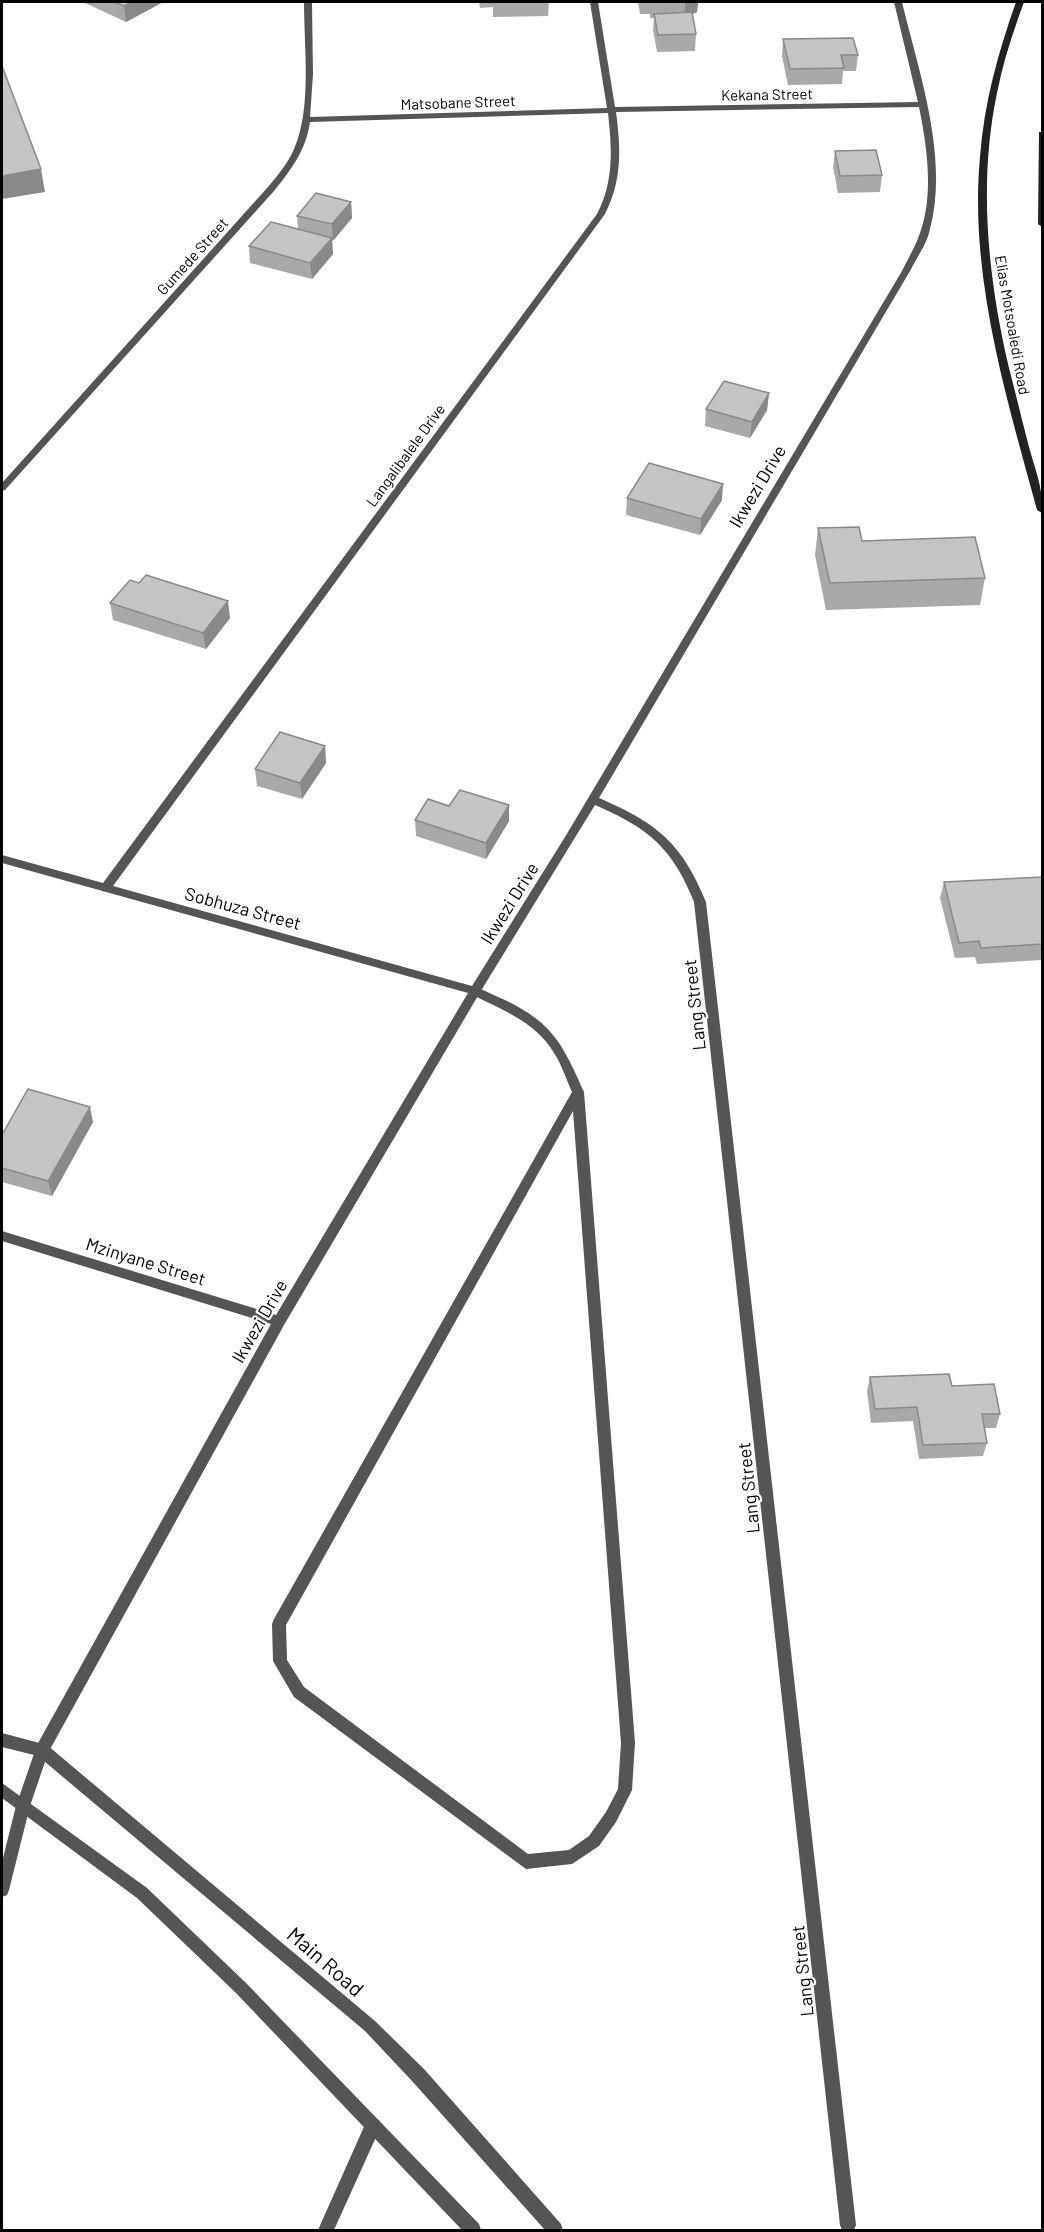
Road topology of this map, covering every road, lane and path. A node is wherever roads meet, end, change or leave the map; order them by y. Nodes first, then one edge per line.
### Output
1 (308, 2) edge
2 (594, 2) edge
3 (898, 2) edge
4 (1020, 2) edge
5 (923, 104) junction
6 (611, 111) junction
7 (306, 120) junction
8 (1042, 134) edge
9 (1042, 224) edge
10 (2, 488) edge
11 (1042, 510) edge
12 (593, 800) junction
13 (2, 860) edge
14 (105, 889) junction
15 (476, 991) junction
16 (578, 1092) junction
17 (2, 1236) edge
18 (279, 1321) junction
19 (2, 1740) edge
20 (42, 1750) junction
21 (2, 1790) edge
22 (23, 1806) junction
23 (2, 1890) edge
24 (373, 2126) junction
25 (848, 2225) dead end
26 (326, 2230) edge
27 (473, 2230) edge
28 (555, 2230) edge

1 - 7 street, Gumede Street
2 - 6 street, Langalibalele Drive
3 - 5 street, Ikwezi Drive
4 - 11 main road, Elias Motsoaledi Road
5 - 6 street, Kekana Street
5 - 12 street, Ikwezi Drive
6 - 7 street, Matsobane Street
6 - 14 street, Langalibalele Drive
7 - 10 street, Gumede Street
8 - 9 main road
12 - 15 street, Ikwezi Drive
12 - 25 street, Lang Street
13 - 14 street, Sobhuza Street
14 - 15 street, Sobhuza Street
15 - 16 street, Sobhuza Street
15 - 18 street, Ikwezi Drive
16 - 16 street
17 - 18 street, Mzinyane Street
18 - 20 street, Ikwezi Drive
19 - 20 street
20 - 22 street, Ikwezi Drive
20 - 28 street, Main Road
21 - 22 street
22 - 23 street, Ikwezi Drive
22 - 24 street
24 - 26 street
24 - 27 street

